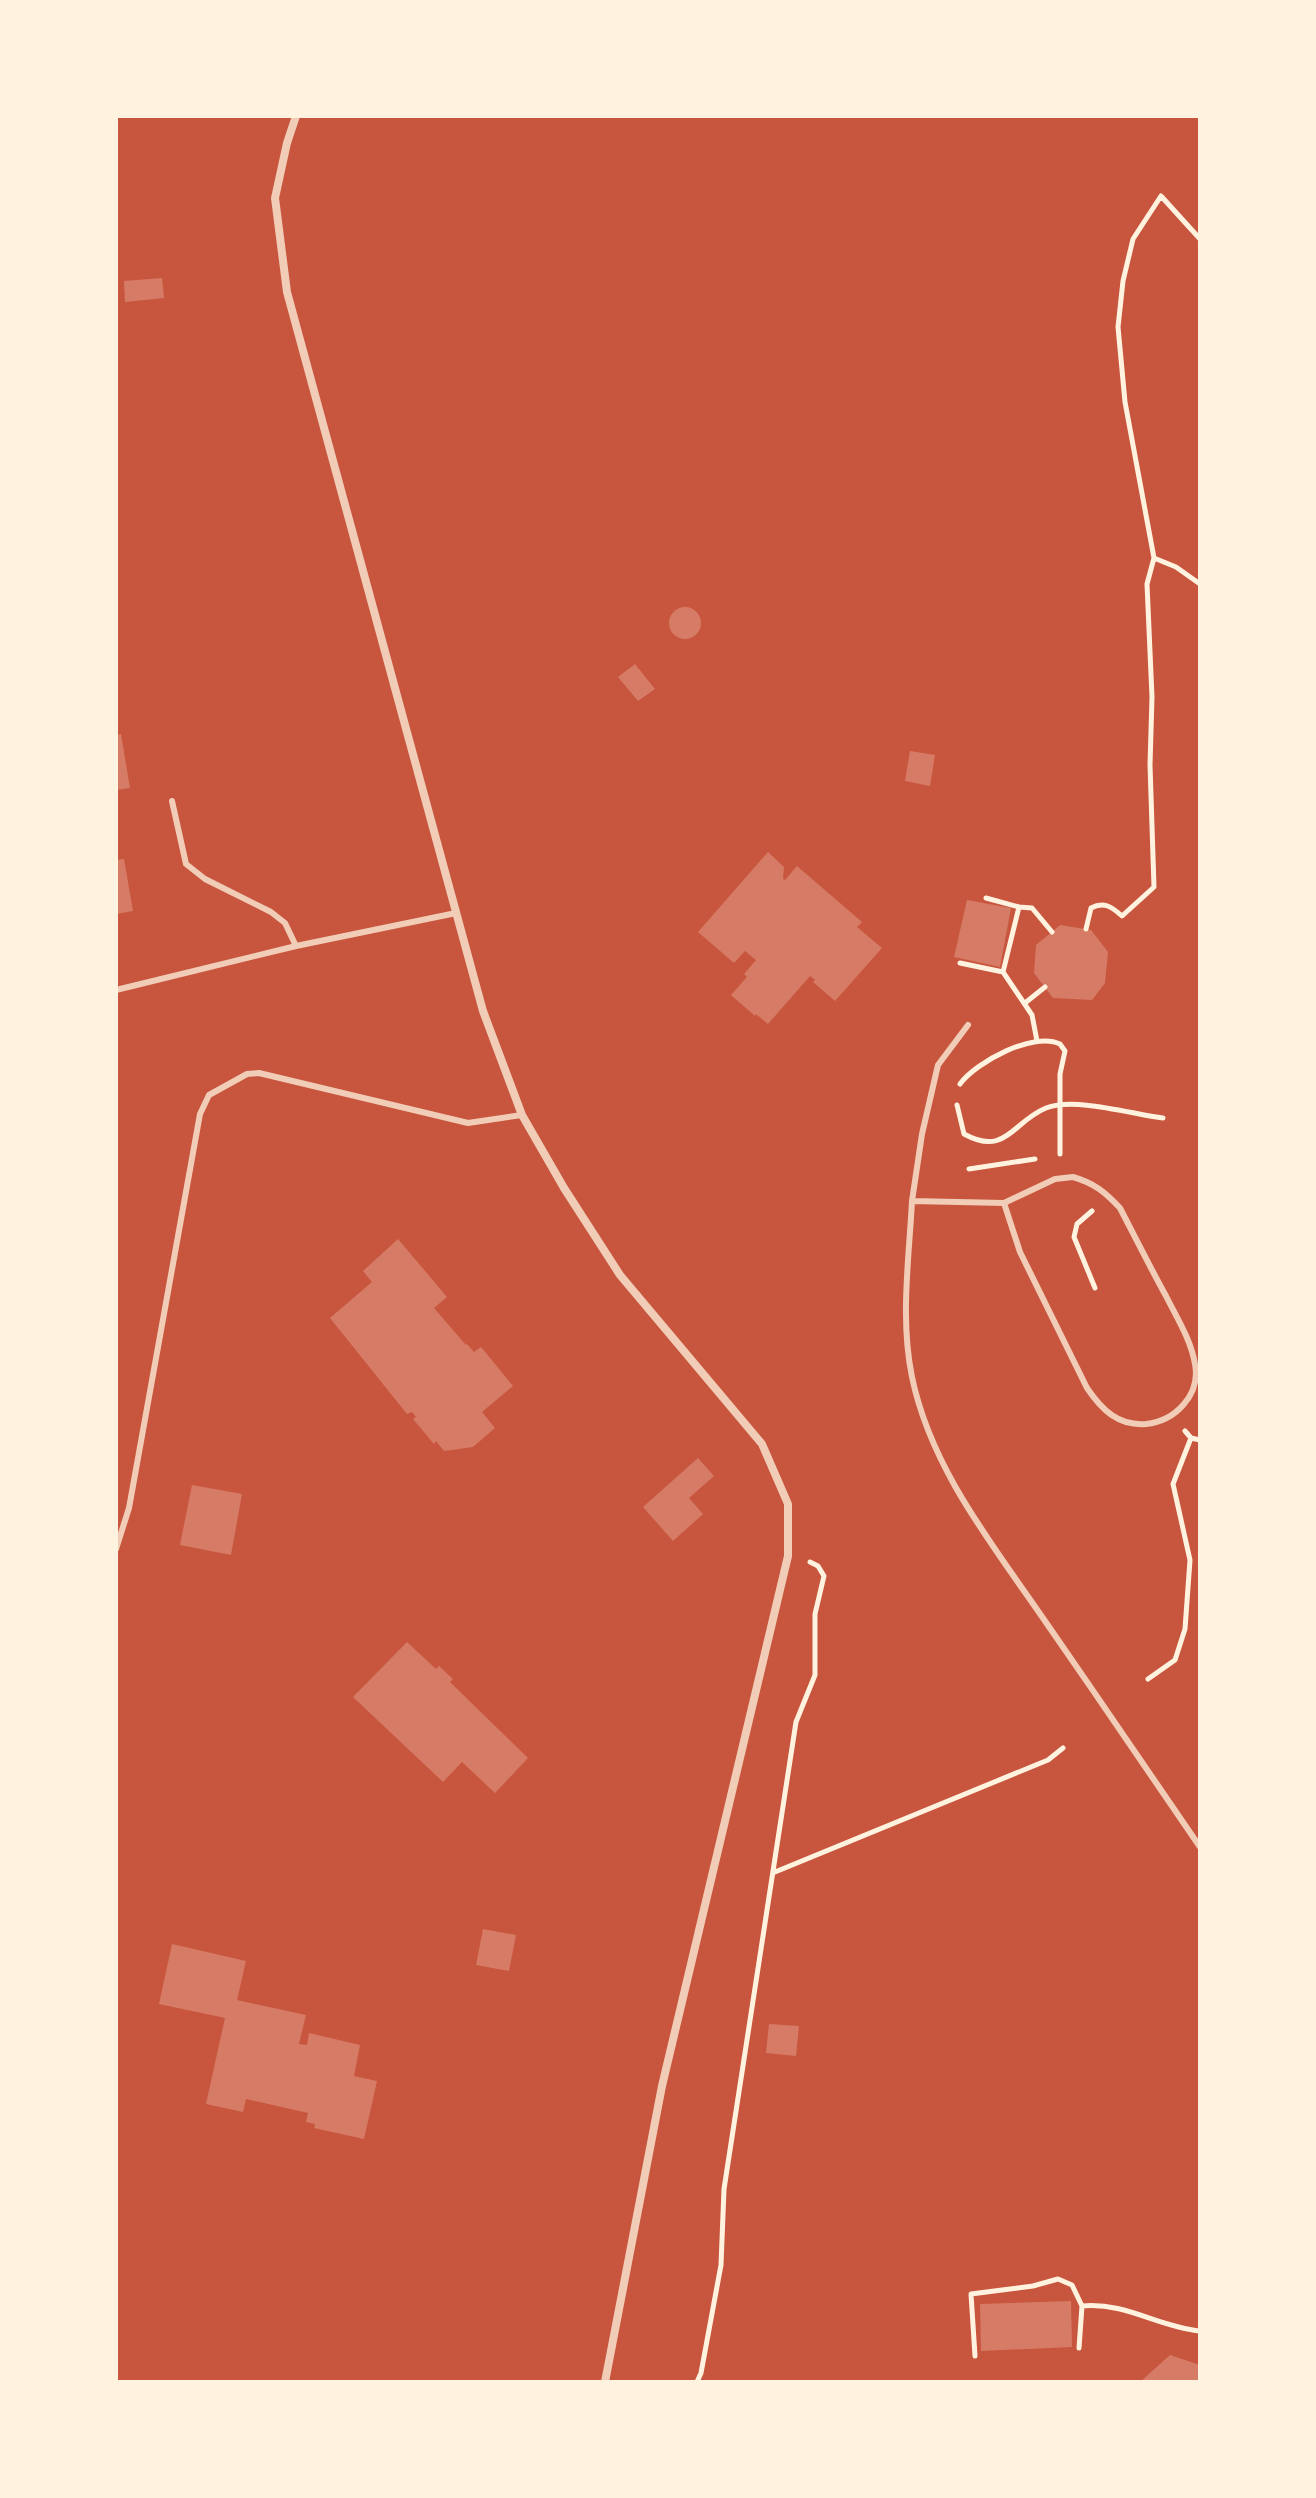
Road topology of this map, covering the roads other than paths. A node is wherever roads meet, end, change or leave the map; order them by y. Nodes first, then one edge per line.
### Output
1 (296, 116) edge
2 (172, 801) dead end
3 (456, 913) junction
4 (296, 946) junction
5 (116, 990) edge
6 (968, 1025) dead end
7 (522, 1115) junction
8 (912, 1201) junction
9 (1004, 1203) junction
10 (116, 1549) edge
11 (1200, 1847) edge
12 (605, 2382) edge

1 - 3 street
2 - 4 lane
3 - 4 lane
3 - 7 street
4 - 5 lane
6 - 8 lane
7 - 10 lane
7 - 12 street
8 - 9 lane
8 - 11 lane
9 - 9 lane

